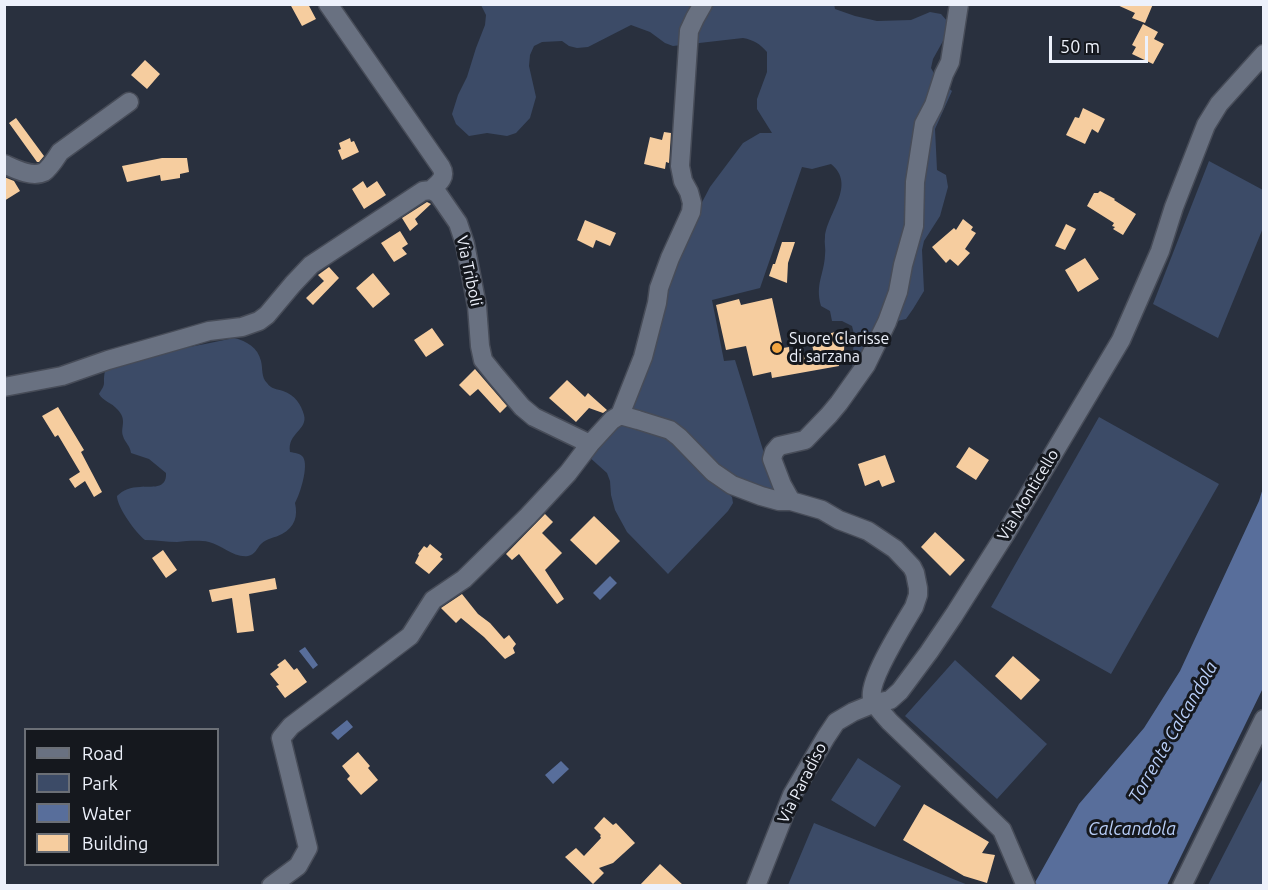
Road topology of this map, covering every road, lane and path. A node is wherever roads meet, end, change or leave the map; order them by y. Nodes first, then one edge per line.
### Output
1 (328, 4) edge
2 (704, 4) edge
3 (959, 4) edge
4 (1263, 54) edge
5 (129, 102) dead end
6 (10, 167) edge
7 (431, 190) junction
8 (4, 387) edge
9 (620, 415) junction
10 (590, 444) junction
11 (791, 501) junction
12 (874, 703) junction
13 (1263, 719) edge
14 (271, 885) edge
15 (756, 885) edge
16 (1026, 885) edge
17 (1182, 885) edge

1 - 7 street
2 - 9 street
3 - 11 street
4 - 12 street, Via Monticello
5 - 6 street
7 - 8 street
7 - 10 street, Via Triboli
9 - 10 street
9 - 11 street
10 - 14 street
11 - 12 street
12 - 15 street, Via Paradiso
12 - 16 street
13 - 17 street

